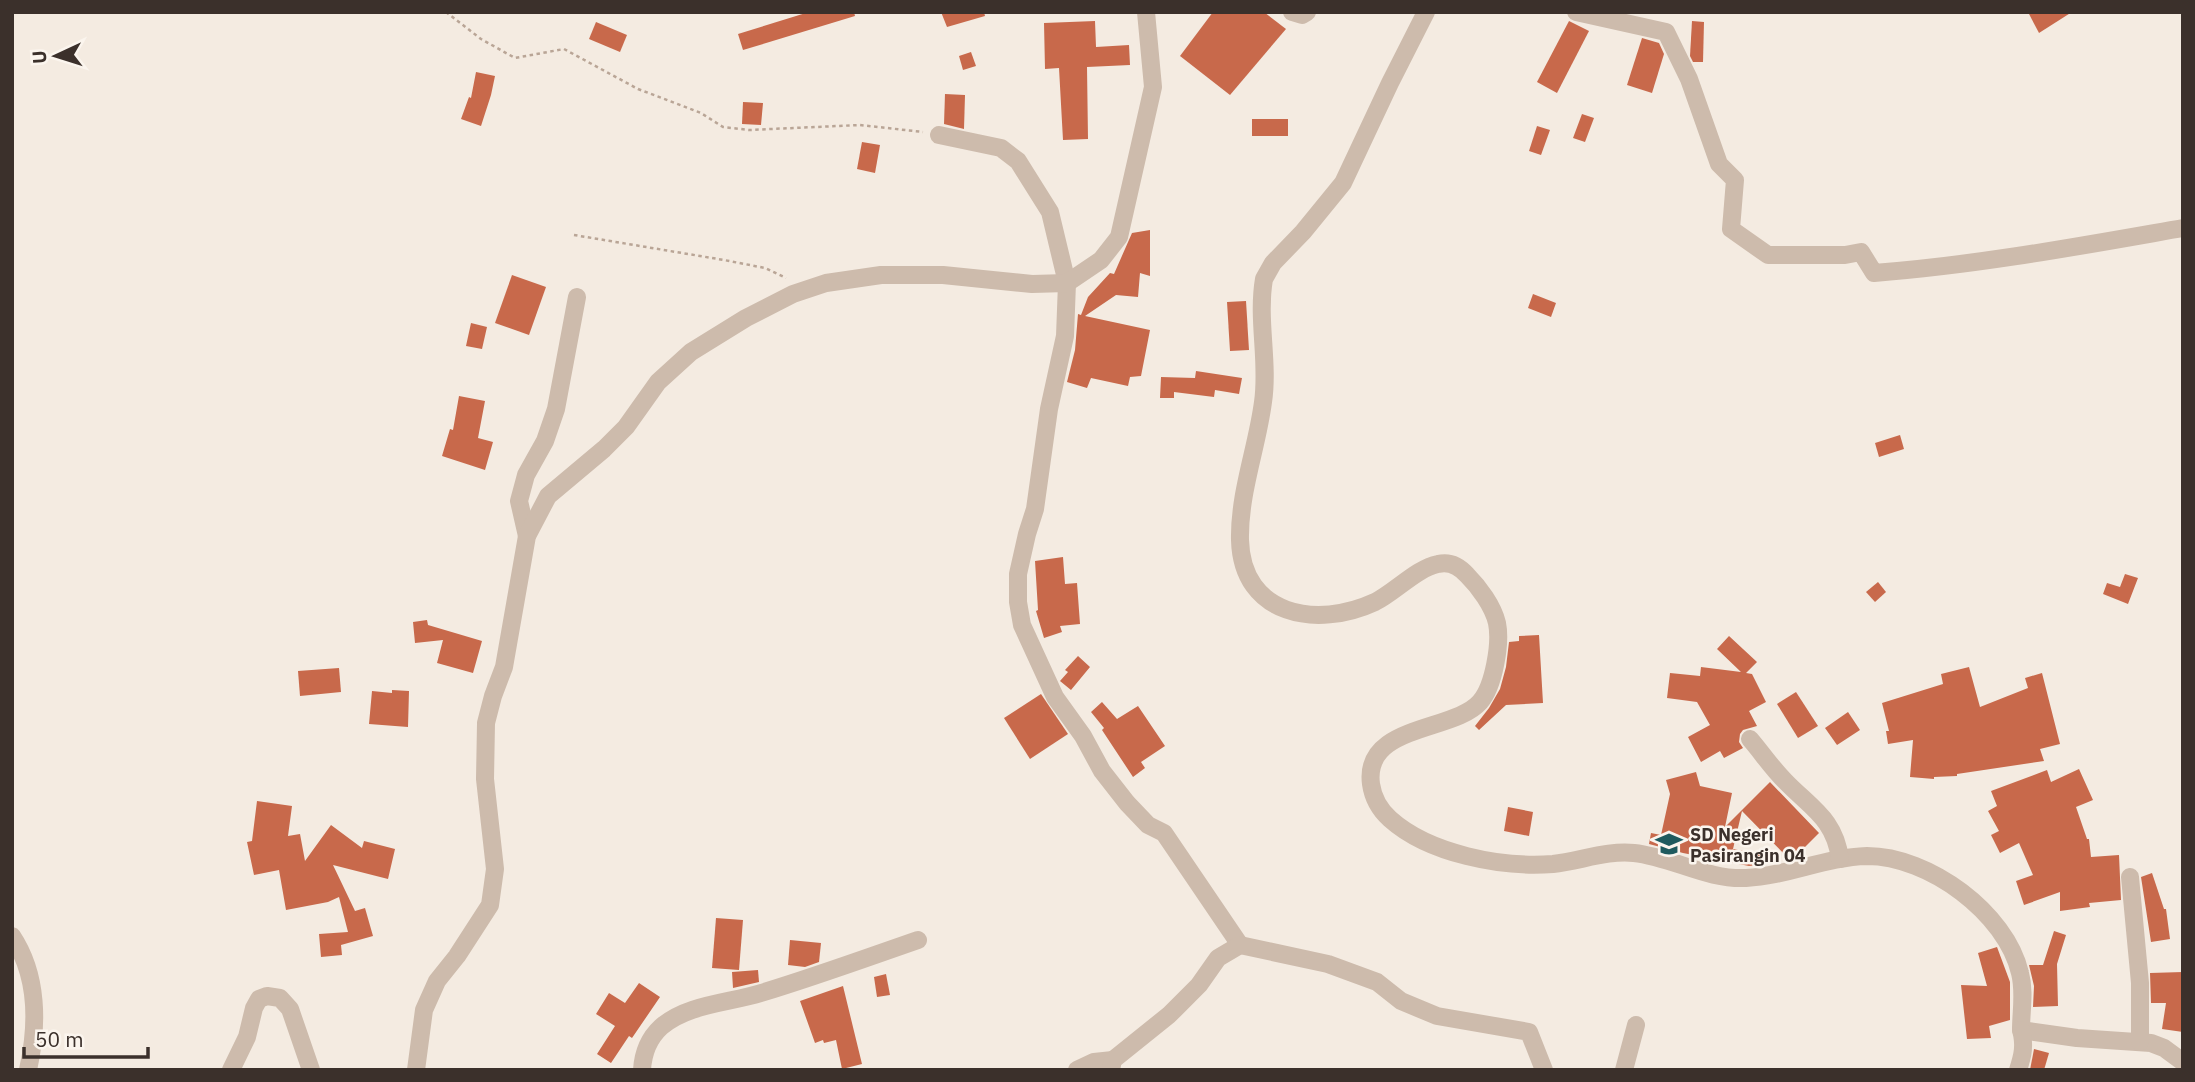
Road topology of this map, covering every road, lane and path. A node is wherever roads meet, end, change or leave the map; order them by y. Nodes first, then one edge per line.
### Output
1 (446, 12) edge
2 (1146, 12) edge
3 (1292, 12) edge
4 (1307, 12) edge
5 (1426, 12) edge
6 (1576, 12) edge
7 (939, 135) joint
8 (2183, 228) edge
9 (575, 235) dead end
10 (1067, 283) junction
11 (793, 295) junction
12 (577, 297) dead end
13 (527, 536) junction
14 (1751, 739) dead end
15 (1840, 859) junction
16 (2130, 877) dead end
17 (12, 936) edge
18 (918, 940) dead end
19 (1240, 945) junction
20 (1636, 1025) dead end
21 (2021, 1030) junction
22 (2140, 1042) junction
23 (2183, 1063) edge
24 (1112, 1065) edge
25 (29, 1070) edge
26 (231, 1070) edge
27 (311, 1070) edge
28 (416, 1070) edge
29 (642, 1070) edge
30 (1077, 1070) edge
31 (1544, 1070) edge
32 (1624, 1070) edge
33 (2018, 1070) edge
34 (2180, 1070) edge

1 - 7 path
2 - 10 street
3 - 4 street
5 - 15 street
6 - 8 street
7 - 10 street
9 - 11 path
10 - 11 street
10 - 19 street
11 - 13 street
12 - 13 street
13 - 28 street
14 - 15 street
15 - 21 street
16 - 22 street
17 - 25 street
18 - 29 street
19 - 24 street
19 - 31 street
20 - 32 street
21 - 22 street
21 - 33 street
22 - 23 street
23 - 34 street
24 - 30 street
26 - 27 street

